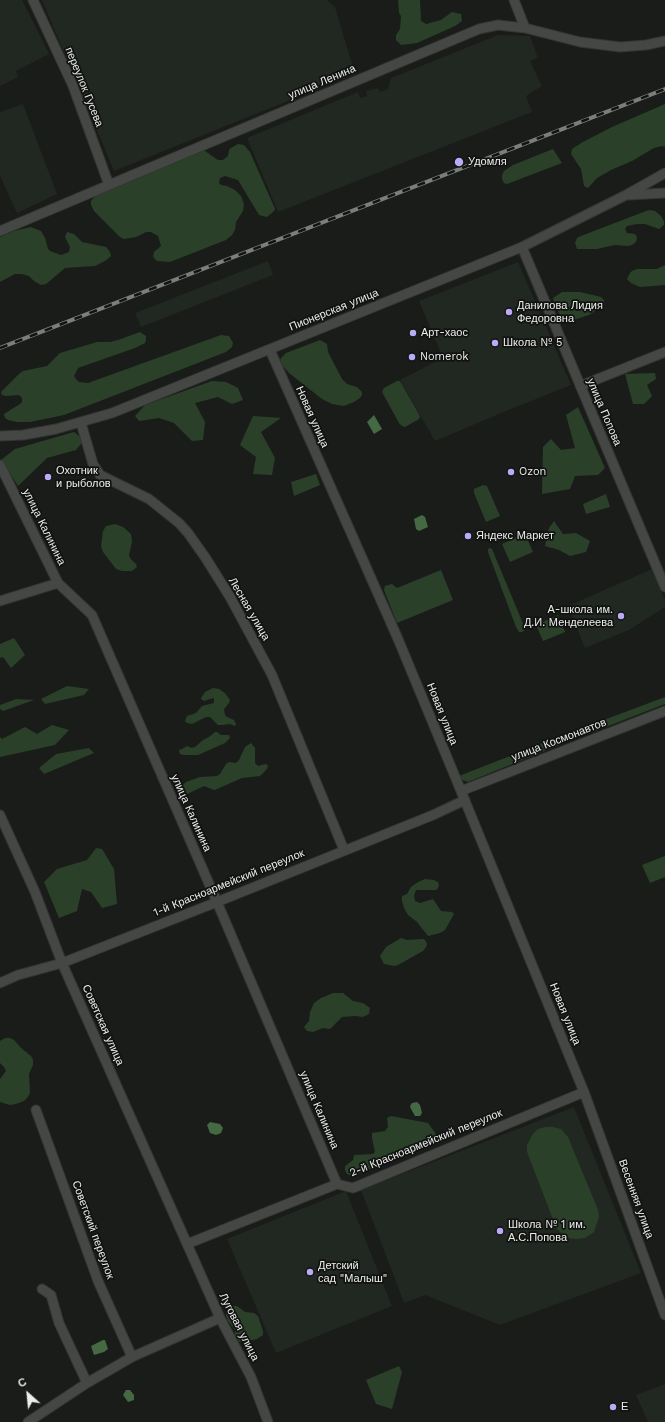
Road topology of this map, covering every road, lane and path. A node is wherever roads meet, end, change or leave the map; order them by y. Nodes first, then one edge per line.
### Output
1 (33, 0) edge
2 (514, 0) edge
3 (525, 28) junction
4 (665, 41) edge
5 (665, 172) edge
6 (109, 184) junction
7 (665, 193) edge
8 (626, 195) junction
9 (0, 231) edge
10 (522, 247) junction
11 (270, 350) junction
12 (665, 352) edge
13 (580, 386) junction
14 (81, 423) junction
15 (0, 436) edge
16 (0, 465) edge
17 (58, 584) junction
18 (665, 587) edge
19 (0, 601) edge
20 (665, 711) edge
21 (461, 791) junction
22 (465, 800) junction
23 (0, 815) edge
24 (344, 850) junction
25 (217, 902) junction
26 (62, 963) junction
27 (0, 983) edge
28 (584, 1092) junction
29 (36, 1110) dead end
30 (337, 1184) junction
31 (187, 1244) junction
32 (42, 1289) dead end
33 (665, 1315) edge
34 (220, 1318) junction
35 (132, 1357) junction
36 (87, 1383) junction
37 (42, 1413) junction
38 (28, 1422) edge
39 (44, 1422) edge
40 (268, 1422) edge

1 - 6 street, переулок Гусева
2 - 3 street
3 - 4 street, улица Ленина
3 - 6 street, улица Ленина
5 - 8 street, Пионерская улица
6 - 9 street, улица Ленина
7 - 8 street
8 - 10 street, Пионерская улица
10 - 11 street, Пионерская улица
10 - 13 street, улица Попова
11 - 14 street, Пионерская улица
11 - 21 street, Новая улица
12 - 13 street
13 - 18 street, улица Попова
14 - 15 street, Пионерская улица
14 - 24 street, Лесная улица
16 - 17 street, улица Калинина
17 - 19 street
17 - 25 street, улица Калинина
20 - 21 street, улица Космонавтов
21 - 22 street, Новая улица
22 - 24 street, 1-й Красноармейский переулок
22 - 28 street, Новая улица
23 - 26 street, Советская улица
24 - 25 street, 1-й Красноармейский переулок
25 - 26 street, 1-й Красноармейский переулок
25 - 30 street, улица Калинина
26 - 27 street, 1-й Красноармейский переулок
26 - 31 street, Советская улица
28 - 30 street, 2-й Красноармейский переулок
28 - 33 street, Весенняя улица
29 - 35 street, Советский переулок
30 - 31 street, 2-й Красноармейский переулок
31 - 34 street, Луговая улица
32 - 36 street
34 - 35 street
34 - 40 street, Луговая улица
35 - 36 street
36 - 37 street
37 - 38 street
37 - 39 street

